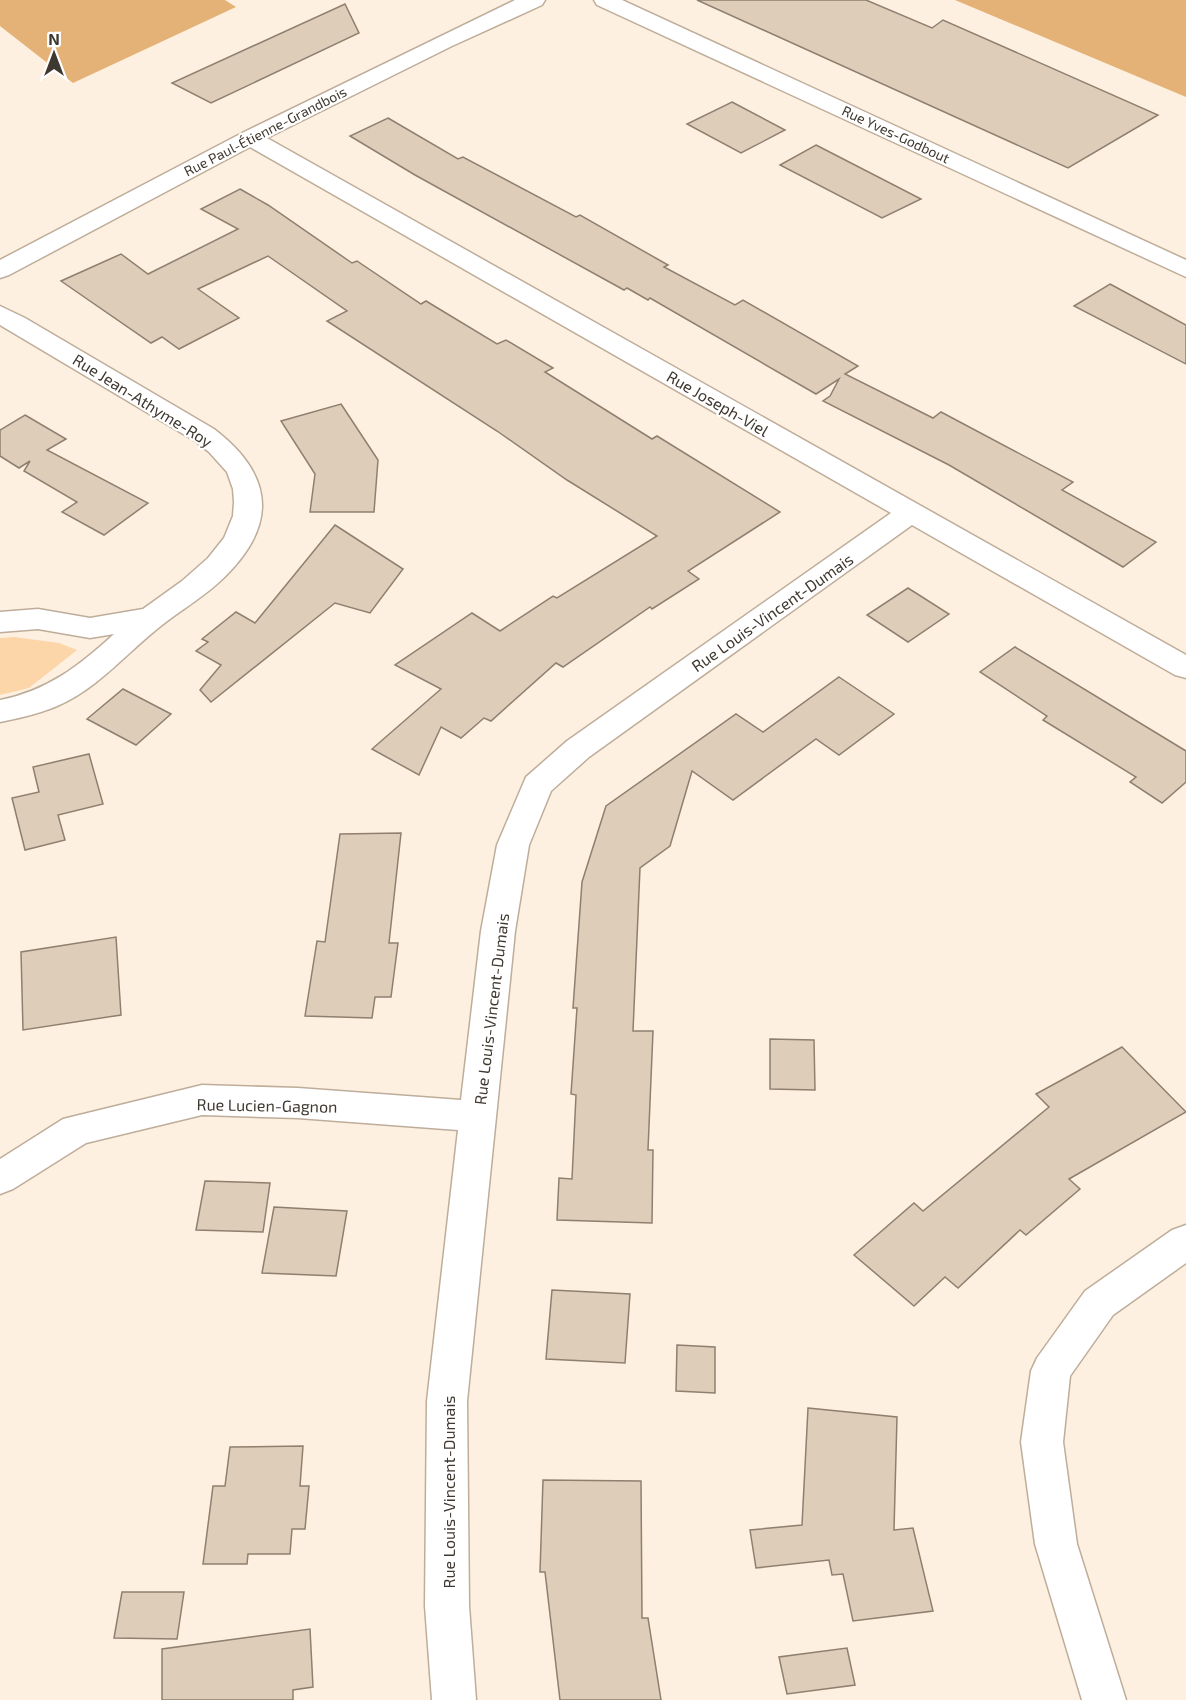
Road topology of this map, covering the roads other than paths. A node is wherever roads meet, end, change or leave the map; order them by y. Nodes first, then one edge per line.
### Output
1 (534, 0) edge
2 (605, 0) edge
3 (250, 138) junction
4 (1186, 269) edge
5 (0, 270) edge
6 (0, 314) edge
7 (912, 513) junction
8 (151, 618) junction
9 (0, 622) edge
10 (1186, 668) edge
11 (0, 711) edge
12 (478, 1116) junction
13 (0, 1178) edge
14 (1186, 1242) edge
15 (454, 1700) edge
16 (1104, 1700) edge

1 - 3 street, Rue Paul-Étienne-Grandbois
2 - 4 street, Rue Yves-Godbout
3 - 5 street, Rue Paul-Étienne-Grandbois
3 - 7 street, Rue Joseph-Viel
6 - 8 street, Rue Jean-Athyme-Roy
7 - 10 street, Rue Joseph-Viel
7 - 12 street, Rue Louis-Vincent-Dumais
8 - 9 street, Rue Jean-Athyme-Roy
8 - 11 street, Rue Jean-Athyme-Roy
12 - 13 street, Rue Lucien-Gagnon
12 - 15 street, Rue Louis-Vincent-Dumais
14 - 16 street

